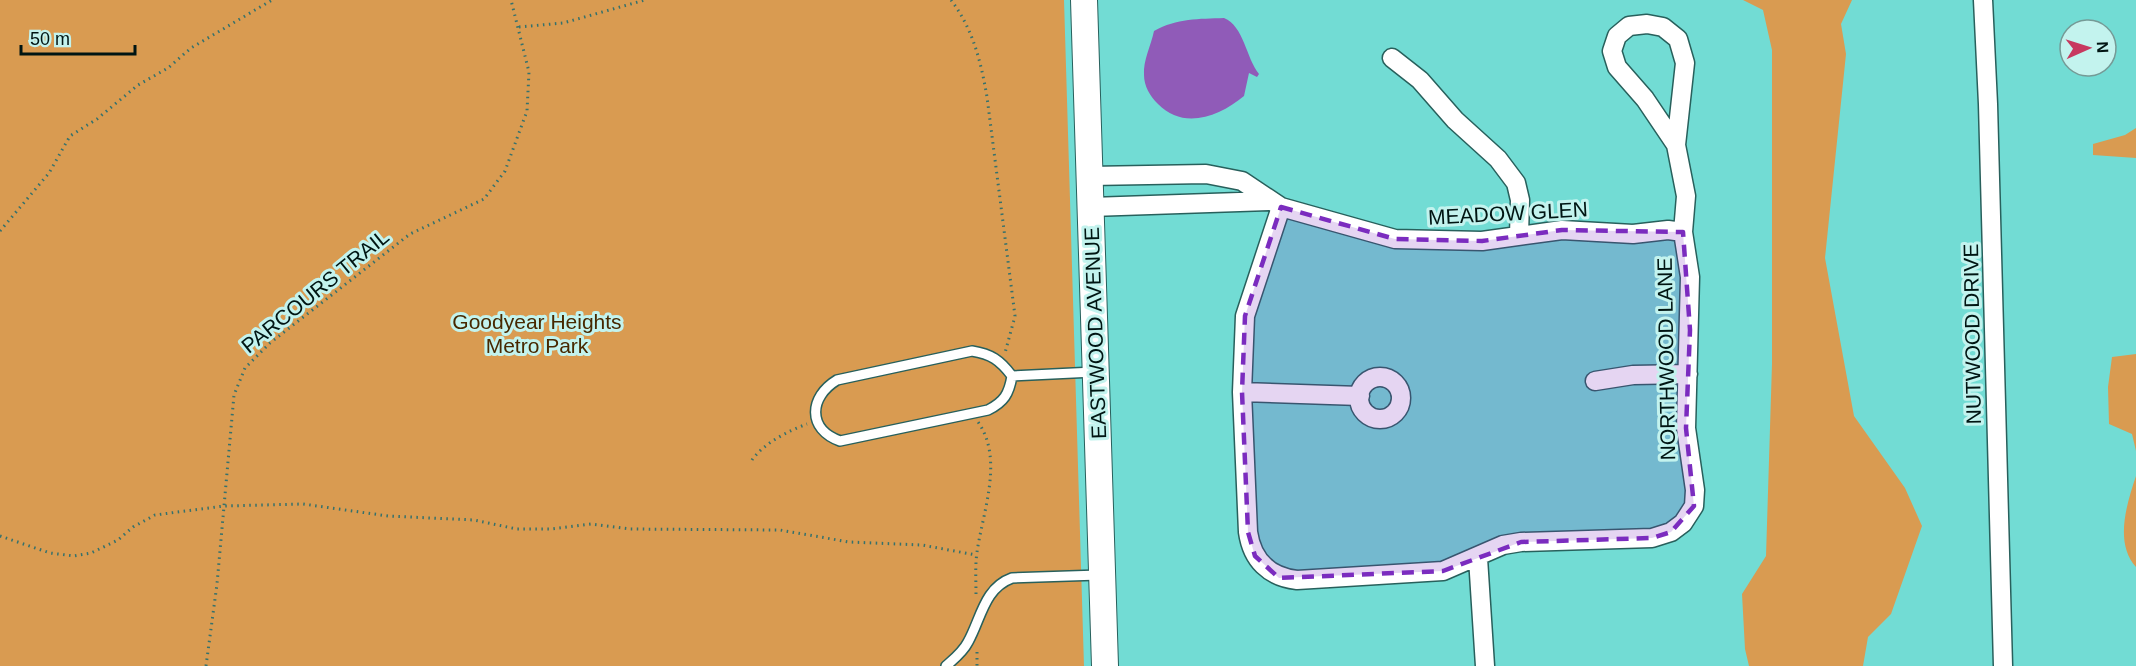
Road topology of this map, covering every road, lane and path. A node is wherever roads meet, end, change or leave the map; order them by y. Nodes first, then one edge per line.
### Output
1 (272, 0) edge
2 (511, 0) edge
3 (645, 0) edge
4 (951, 0) edge
5 (1084, 0) edge
6 (1983, 0) edge
7 (519, 27) junction
8 (1392, 58) dead end
9 (1676, 145) junction
10 (1186, 174) junction
11 (1148, 175) junction
12 (1090, 176) junction
13 (1275, 204) junction
14 (1186, 205) junction
15 (1149, 206) junction
16 (1091, 207) junction
17 (0, 231) edge
18 (1683, 232) junction
19 (1520, 235) junction
20 (1002, 363) junction
21 (1096, 372) junction
22 (1688, 374) junction
23 (1012, 376) junction
24 (1595, 381) dead end
25 (1242, 392) junction
26 (1360, 396) dead end
27 (972, 413) junction
28 (817, 420) junction
29 (752, 460) dead end
30 (224, 506) junction
31 (0, 536) edge
32 (976, 555) junction
33 (1478, 558) junction
34 (1102, 575) junction
35 (976, 626) junction
36 (206, 666) edge
37 (946, 666) edge
38 (977, 666) edge
39 (1105, 666) edge
40 (1485, 666) edge
41 (2003, 666) edge

1 - 17 path
2 - 7 path, PARCOURS TRAIL
3 - 7 path
4 - 20 path
5 - 12 street, EASTWOOD AVENUE
6 - 41 street, NUTWOOD DRIVE
7 - 30 path, PARCOURS TRAIL
8 - 19 street
9 - 9 street, NORTHWOOD LANE
9 - 18 street, NORTHWOOD LANE
10 - 11 street, MEADOW GLEN
10 - 13 street, MEADOW GLEN
10 - 14 street
11 - 12 street, MEADOW GLEN
11 - 15 street
12 - 16 street, EASTWOOD AVENUE
13 - 14 street, MEADOW GLEN
13 - 19 street, MEADOW GLEN
13 - 25 street, NORTHWOOD LANE
14 - 15 street, MEADOW GLEN
15 - 16 street, MEADOW GLEN
16 - 21 street, EASTWOOD AVENUE
18 - 19 street, MEADOW GLEN
18 - 22 street, NORTHWOOD LANE
20 - 23 lane
20 - 28 lane
21 - 23 lane
21 - 34 street, EASTWOOD AVENUE
22 - 24 street
22 - 33 street, NORTHWOOD LANE
23 - 27 lane
25 - 26 street
25 - 33 street, NORTHWOOD LANE
27 - 28 lane
27 - 32 path
28 - 29 path
30 - 31 path
30 - 32 path
30 - 36 path, PARCOURS TRAIL
32 - 35 path
33 - 40 street
34 - 35 lane
34 - 39 street, EASTWOOD AVENUE
35 - 37 lane
35 - 38 path

